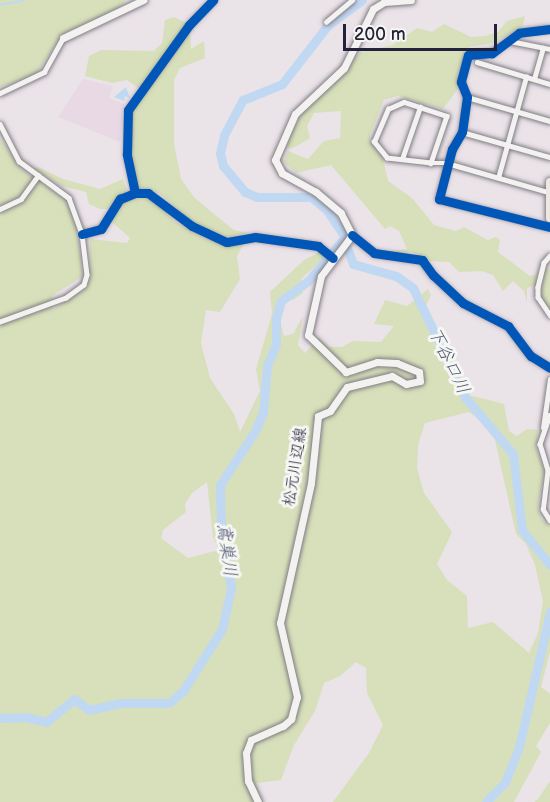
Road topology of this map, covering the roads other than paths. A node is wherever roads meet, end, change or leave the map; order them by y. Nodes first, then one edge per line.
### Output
1 (143, 0) edge
2 (213, 0) edge
3 (352, 0) edge
4 (411, 0) edge
5 (326, 22) dead end
6 (550, 29) edge
7 (63, 38) joint
8 (510, 41) junction
9 (543, 48) junction
10 (550, 49) edge
11 (477, 62) dead end
12 (526, 77) junction
13 (534, 79) junction
14 (550, 84) edge
15 (0, 93) edge
16 (467, 97) junction
17 (420, 107) junction
18 (517, 112) junction
19 (550, 121) edge
20 (0, 124) edge
21 (462, 132) junction
22 (508, 144) junction
23 (550, 157) edge
24 (402, 159) junction
25 (431, 163) junction
26 (447, 163) junction
27 (39, 176) junction
28 (498, 178) junction
29 (550, 182) edge
30 (548, 192) junction
31 (135, 193) junction
32 (0, 209) edge
33 (550, 218) edge
34 (550, 227) edge
35 (82, 234) junction
36 (351, 237) junction
37 (331, 256) junction
38 (550, 256) edge
39 (550, 315) edge
40 (0, 322) edge
41 (550, 368) edge
42 (550, 379) edge
43 (550, 415) edge
44 (543, 428) junction
45 (550, 520) edge
46 (258, 802) edge

1 - 7 main road
2 - 31 street
3 - 5 street
4 - 36 main road
6 - 8 street
7 - 15 street
8 - 9 street
8 - 16 street
9 - 10 street
9 - 13 street
11 - 12 street
12 - 13 street
12 - 18 street
13 - 14 street
16 - 18 street
16 - 21 street
17 - 24 street
17 - 24 street
17 - 25 street
18 - 19 street
18 - 22 street
20 - 27 street
21 - 22 street
21 - 26 street
22 - 23 street
22 - 28 street
24 - 25 street
25 - 26 street
26 - 28 street
26 - 34 street
27 - 32 street
27 - 35 street
28 - 30 street
29 - 30 main road
30 - 33 main road
31 - 35 street
31 - 37 street
35 - 40 street
36 - 37 main road, 松元川辺線
36 - 41 street
37 - 46 main road, 松元川辺線
38 - 39 street
42 - 44 street
43 - 44 street
44 - 45 street

